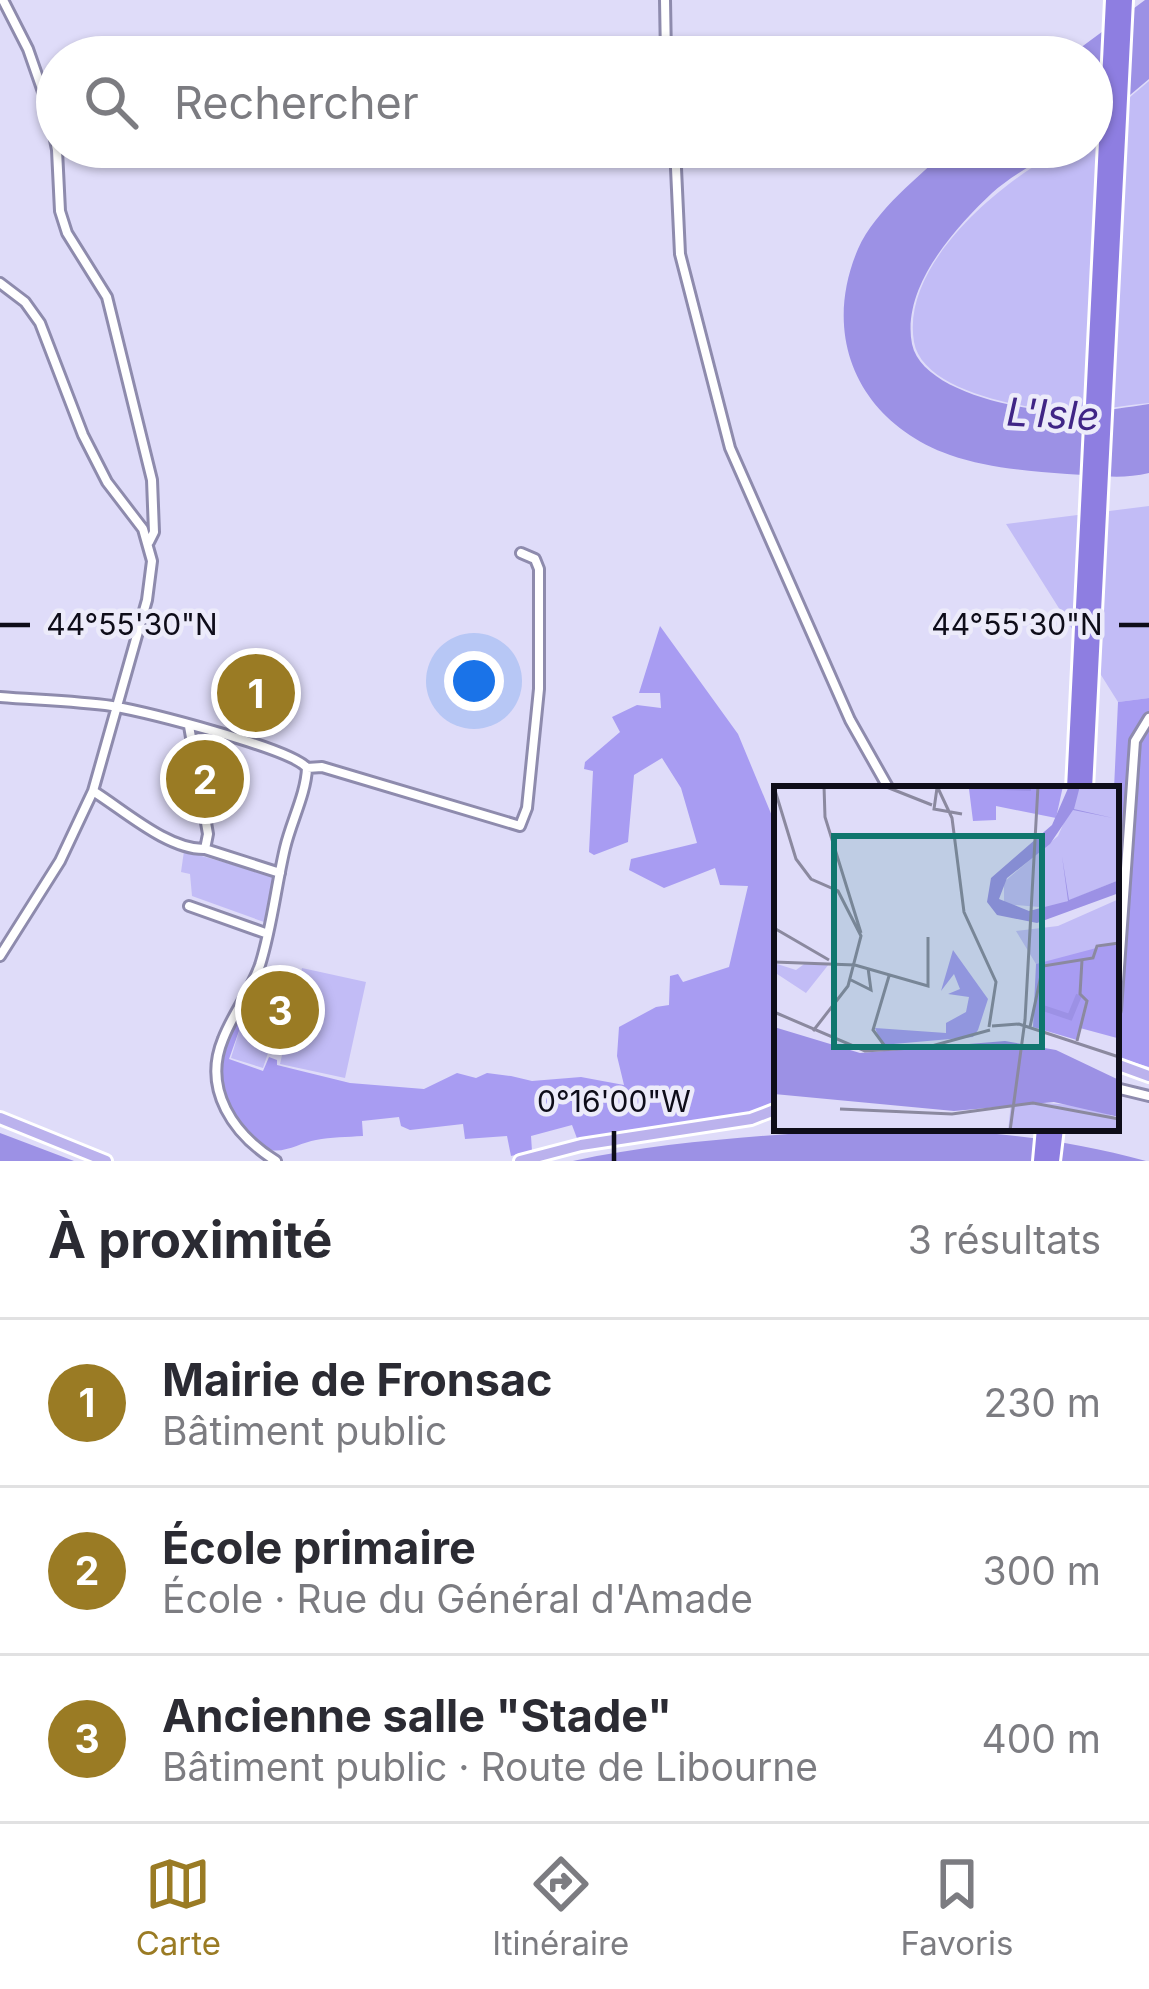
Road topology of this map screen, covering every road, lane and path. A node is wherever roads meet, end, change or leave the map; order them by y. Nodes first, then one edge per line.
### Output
1 (3, 0) edge
2 (665, 0) edge
3 (1113, 0) edge
4 (1125, 0) edge
5 (666, 36) edge
6 (1113, 36) edge
7 (36, 72) edge
8 (1113, 135) edge
9 (58, 168) edge
10 (676, 168) edge
11 (1111, 168) edge
12 (0, 283) edge
13 (1094, 529) junction
14 (149, 542) junction
15 (521, 553) dead end
16 (0, 697) edge
17 (173, 705) dead end
18 (117, 707) junction
19 (1149, 718) edge
20 (171, 721) junction
21 (188, 726) junction
22 (307, 768) junction
23 (887, 786) edge
24 (1074, 786) edge
25 (1085, 786) edge
26 (93, 791) junction
27 (205, 850) junction
28 (280, 872) junction
29 (189, 906) dead end
30 (268, 934) junction
31 (0, 956) edge
32 (1119, 968) edge
33 (1119, 1065) edge
34 (1149, 1076) edge
35 (1119, 1089) edge
36 (1149, 1096) edge
37 (774, 1110) edge
38 (0, 1118) edge
39 (1045, 1131) edge
40 (1056, 1131) edge
41 (106, 1161) edge
42 (277, 1161) edge
43 (520, 1161) edge
44 (1041, 1161) edge
45 (1052, 1161) edge

1 - 7 street
2 - 5 street
3 - 6 highway
4 - 8 highway
9 - 14 street
10 - 23 street
11 - 13 highway
12 - 14 street
13 - 24 highway
13 - 25 highway
14 - 18 street
15 - 22 street
16 - 18 street
17 - 20 street
18 - 20 street
18 - 26 street
19 - 32 street
20 - 21 street
21 - 22 street
21 - 27 street
22 - 28 street
26 - 27 street
26 - 31 street
27 - 28 street
28 - 30 street
29 - 30 street
30 - 42 street
33 - 34 main road
35 - 36 street
37 - 43 main road
38 - 41 main road
39 - 44 highway
40 - 45 highway

